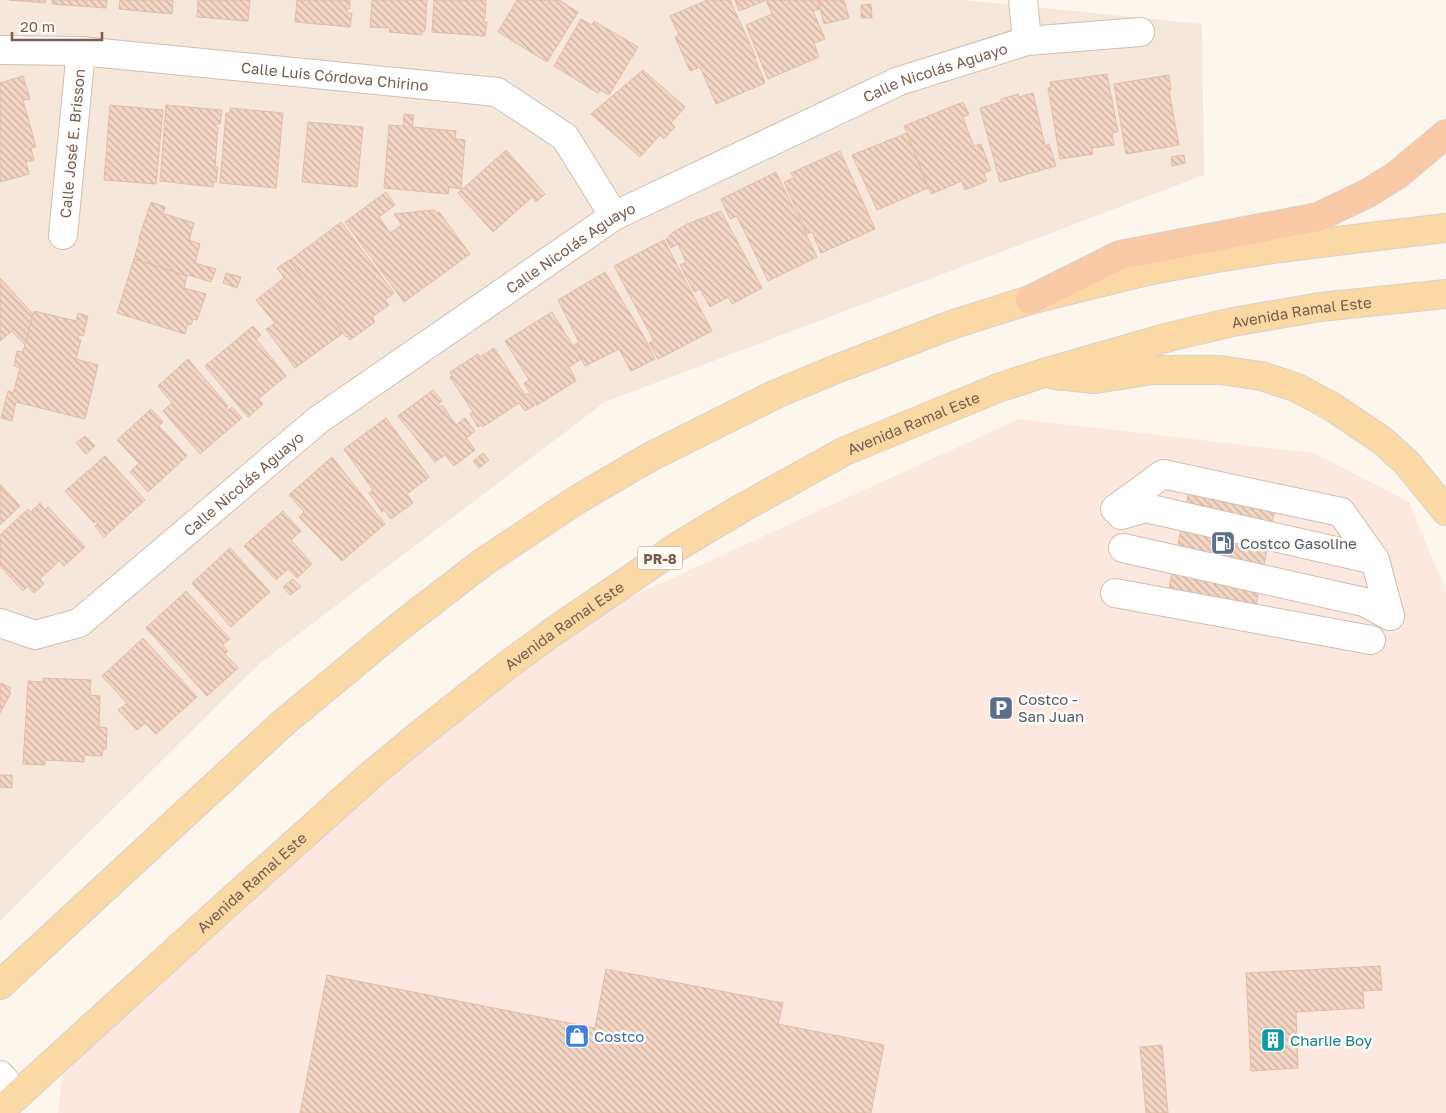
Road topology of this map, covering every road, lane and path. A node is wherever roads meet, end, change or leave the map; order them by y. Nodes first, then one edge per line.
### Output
1 (1023, 0) edge
2 (1140, 32) dead end
3 (1027, 42) junction
4 (0, 50) edge
5 (81, 51) junction
6 (1446, 134) edge
7 (614, 216) junction
8 (1446, 228) edge
9 (63, 236) dead end
10 (1446, 294) edge
11 (1030, 300) junction
12 (1044, 373) junction
13 (1446, 511) edge
14 (1123, 548) dead end
15 (1375, 560) junction
16 (1115, 593) dead end
17 (0, 623) edge
18 (1371, 640) dead end
19 (0, 985) edge
20 (0, 1075) edge
21 (12, 1106) edge

1 - 3 street
2 - 3 street, Calle Nicolás Aguayo
3 - 7 street, Calle Nicolás Aguayo
4 - 5 street, Calle Luis Córdova Chirino
5 - 7 street, Calle Luis Córdova Chirino
5 - 9 street, Calle José E. Brisson
6 - 11 highway
7 - 17 street, Calle Nicolás Aguayo
8 - 11 main road
10 - 12 main road, Avenida Ramal Este / PR-8
11 - 19 main road
12 - 13 main road
12 - 21 main road, Avenida Ramal Este / PR-8
14 - 15 street
15 - 15 street
16 - 18 street
20 - 21 street

